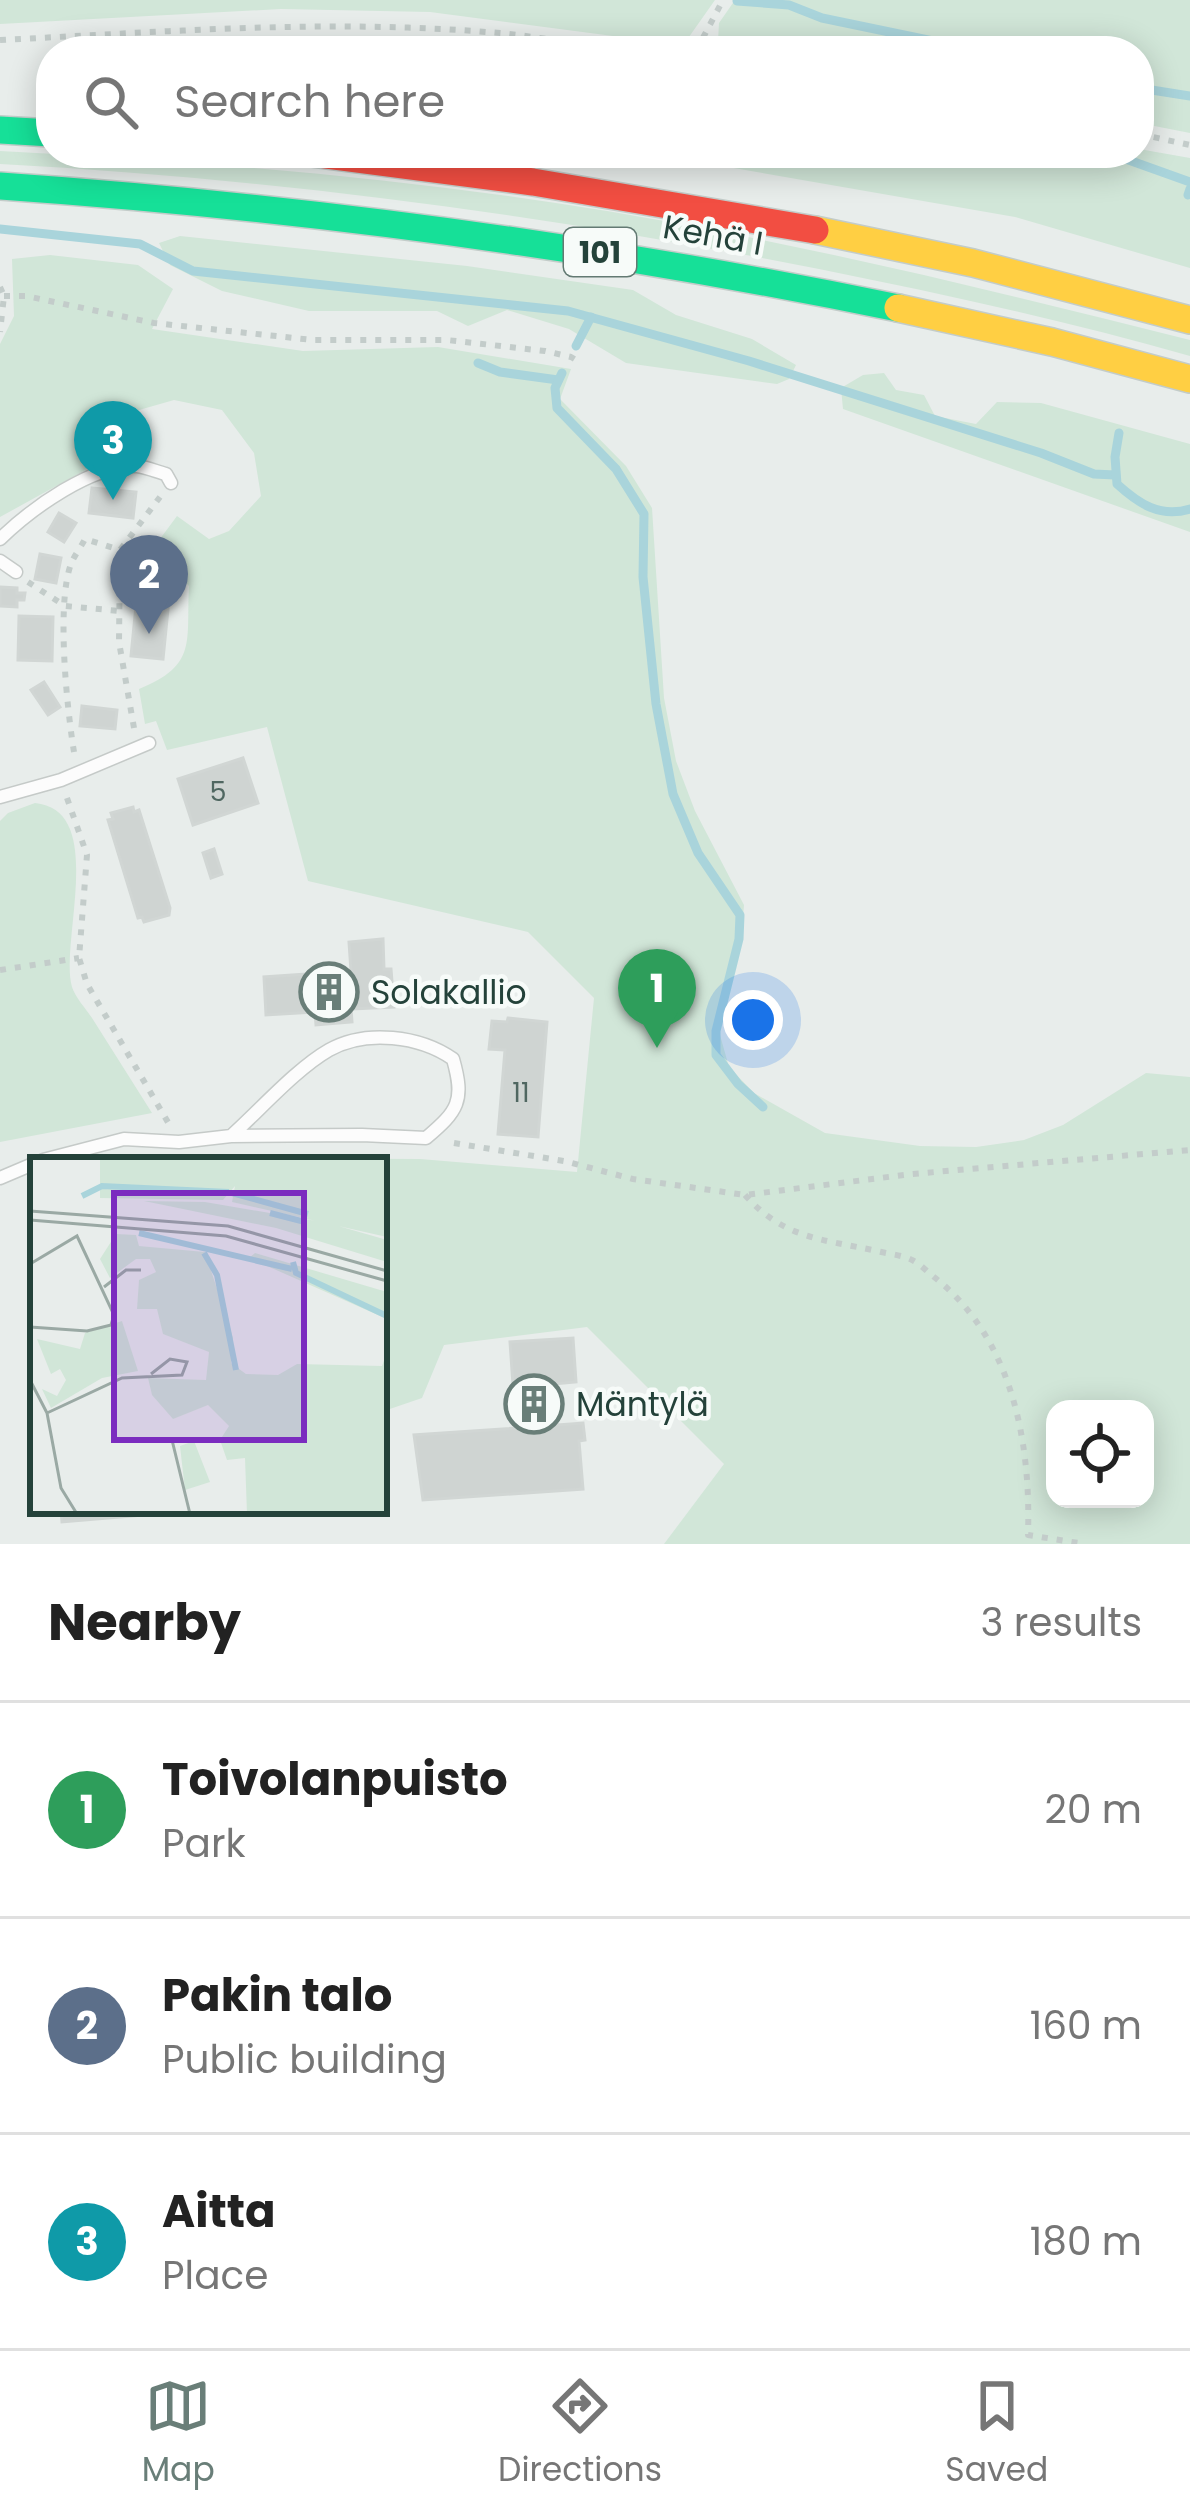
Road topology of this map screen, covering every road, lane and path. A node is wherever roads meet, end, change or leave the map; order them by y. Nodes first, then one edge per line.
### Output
1 (723, 0) edge
2 (91, 36) edge
3 (518, 36) edge
4 (704, 36) edge
5 (36, 38) edge
6 (0, 40) edge
7 (0, 130) edge
8 (36, 132) edge
9 (1154, 137) edge
10 (1190, 145) edge
11 (420, 168) edge
12 (0, 187) edge
13 (0, 287) edge
14 (4, 296) junction
15 (1190, 320) edge
16 (0, 332) edge
17 (581, 363) dead end
18 (1190, 379) edge
19 (171, 483) joint
20 (0, 539) edge
21 (120, 550) junction
22 (0, 561) edge
23 (16, 572) joint
24 (65, 606) junction
25 (120, 611) junction
26 (149, 743) dead end
27 (134, 749) junction
28 (77, 773) junction
29 (61, 781) junction
30 (0, 796) edge
31 (79, 958) junction
32 (0, 970) edge
33 (231, 1136) junction
34 (426, 1138) junction
35 (179, 1142) junction
36 (1190, 1150) edge
37 (55, 1157) edge
38 (30, 1165) edge
39 (0, 1178) edge
40 (745, 1195) junction
41 (1026, 1540) edge
42 (1084, 1544) edge

1 - 4 path
2 - 3 path
5 - 6 path
7 - 8 highway
9 - 10 path
11 - 15 highway, Kehä I / 101
12 - 18 highway, Kehä I / 101
13 - 14 path
14 - 16 path
14 - 17 path
19 - 20 lane
19 - 21 path
21 - 24 path
21 - 25 path
22 - 23 lane
23 - 24 path
24 - 25 path
24 - 28 path
25 - 27 path
26 - 27 lane
27 - 28 lane
28 - 29 lane
29 - 30 lane
29 - 31 path
31 - 32 path
31 - 35 path
33 - 34 lane
33 - 34 lane
33 - 35 lane
34 - 40 path
35 - 37 lane
36 - 40 path
38 - 39 lane
40 - 41 path
41 - 42 path

